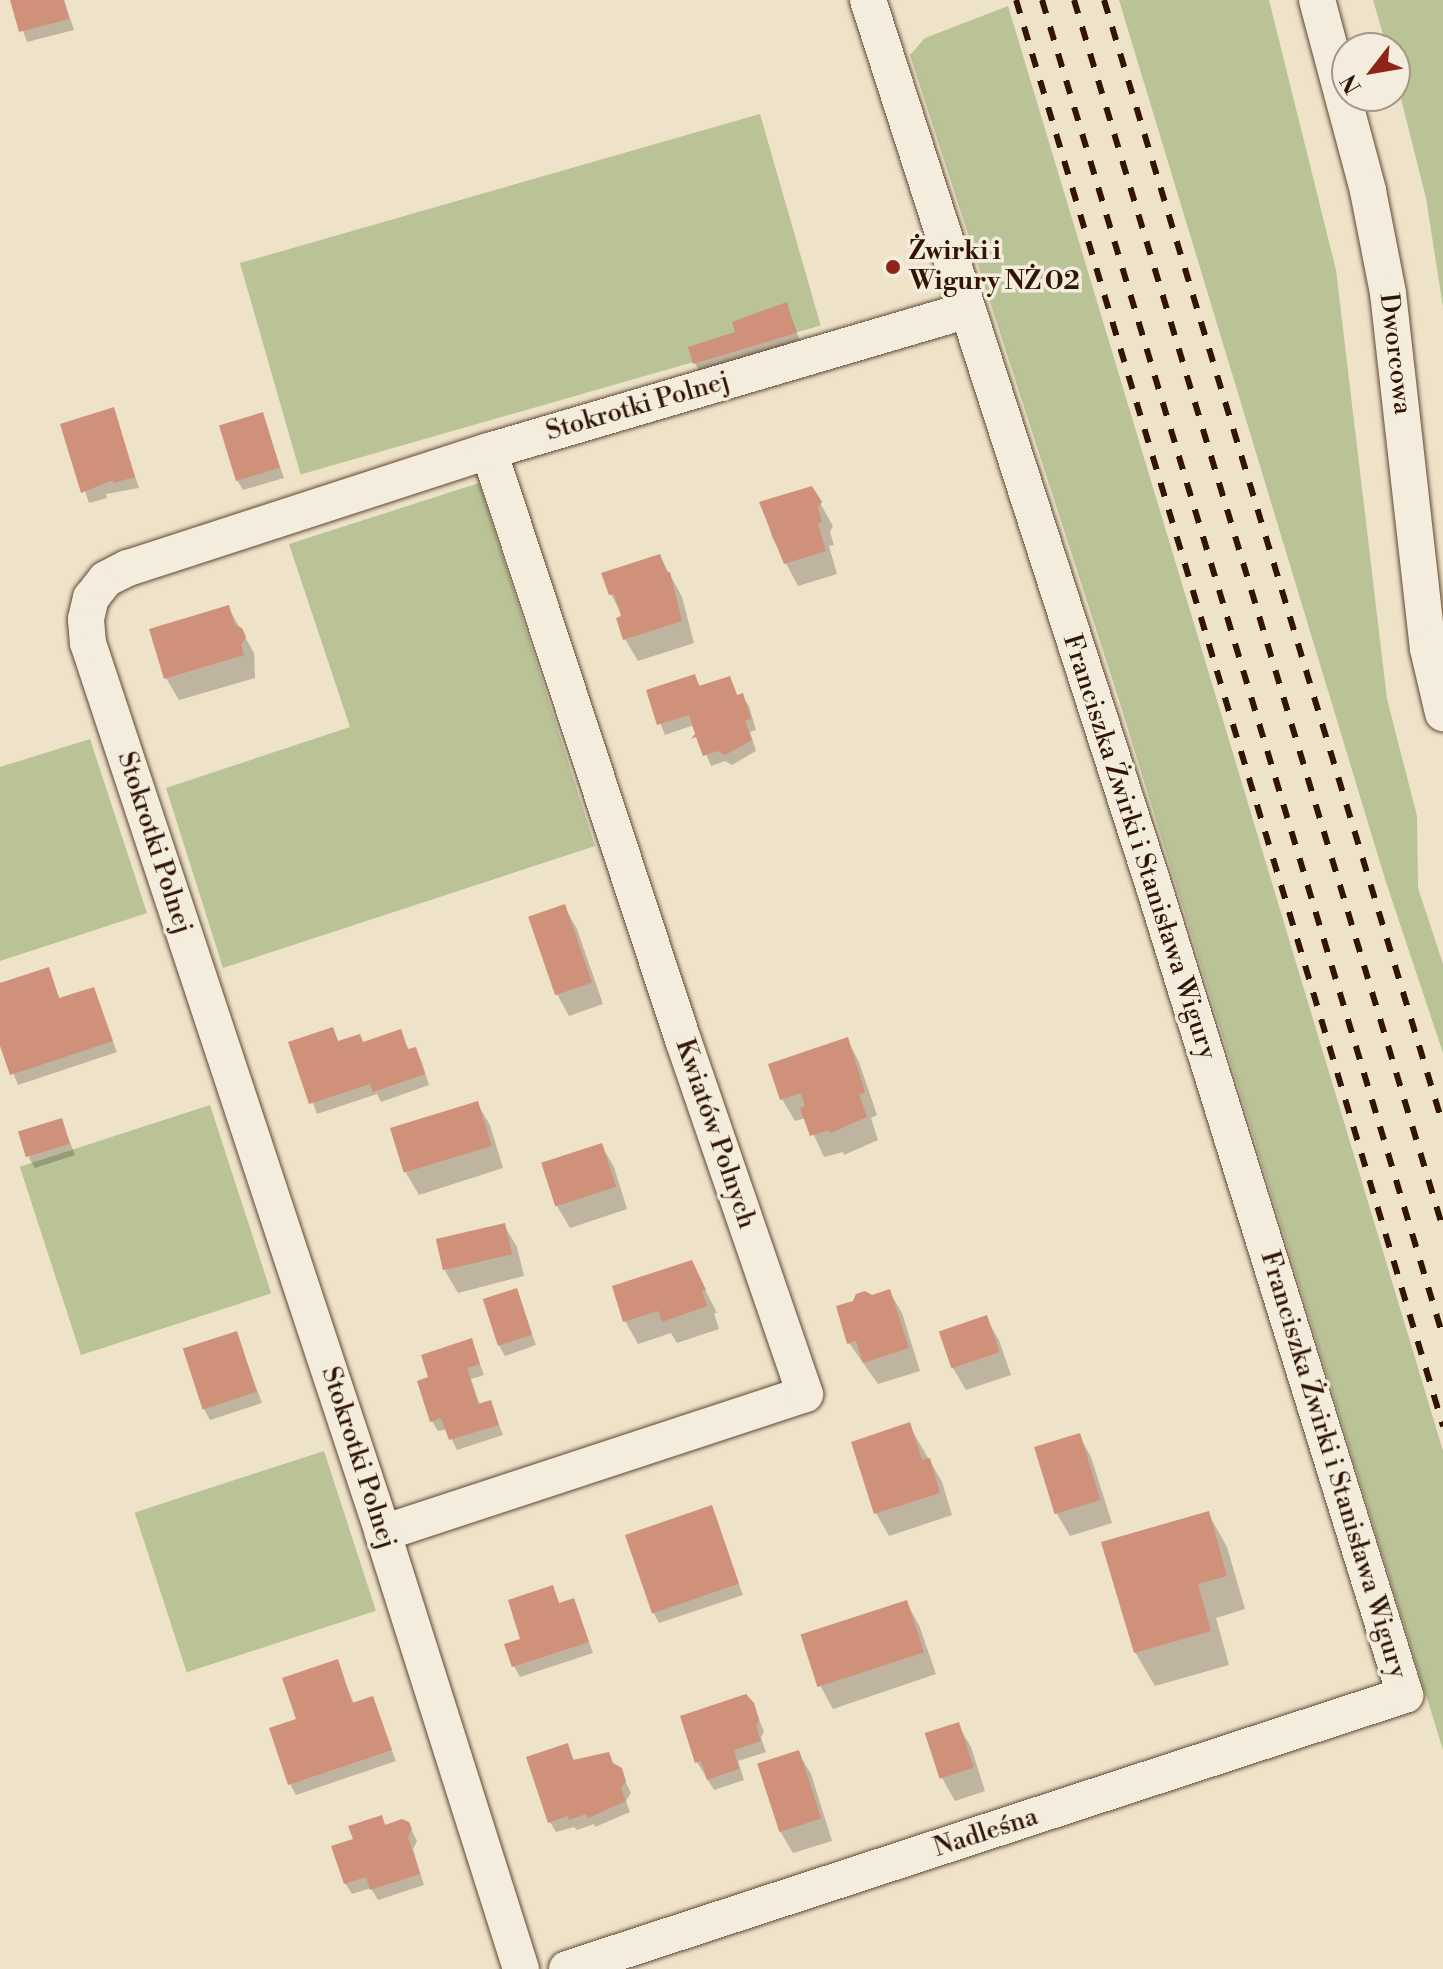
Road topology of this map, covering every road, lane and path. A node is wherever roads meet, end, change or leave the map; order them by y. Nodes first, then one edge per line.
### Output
1 (868, 0) edge
2 (1317, 0) edge
3 (968, 310) junction
4 (489, 451) junction
5 (1443, 713) edge
6 (383, 1533) junction
7 (1405, 1695) joint
8 (521, 1969) edge
9 (567, 1969) edge

1 - 3 street, Franciszka Żwirki i Stanisława Wigury
2 - 5 street, Dworcowa
3 - 4 street, Stokrotki Polnej
3 - 7 street, Franciszka Żwirki i Stanisława Wigury
4 - 6 street, Stokrotki Polnej
4 - 6 street, Kwiatów Polnych
6 - 8 street, Stokrotki Polnej
7 - 9 street, Nadleśna

